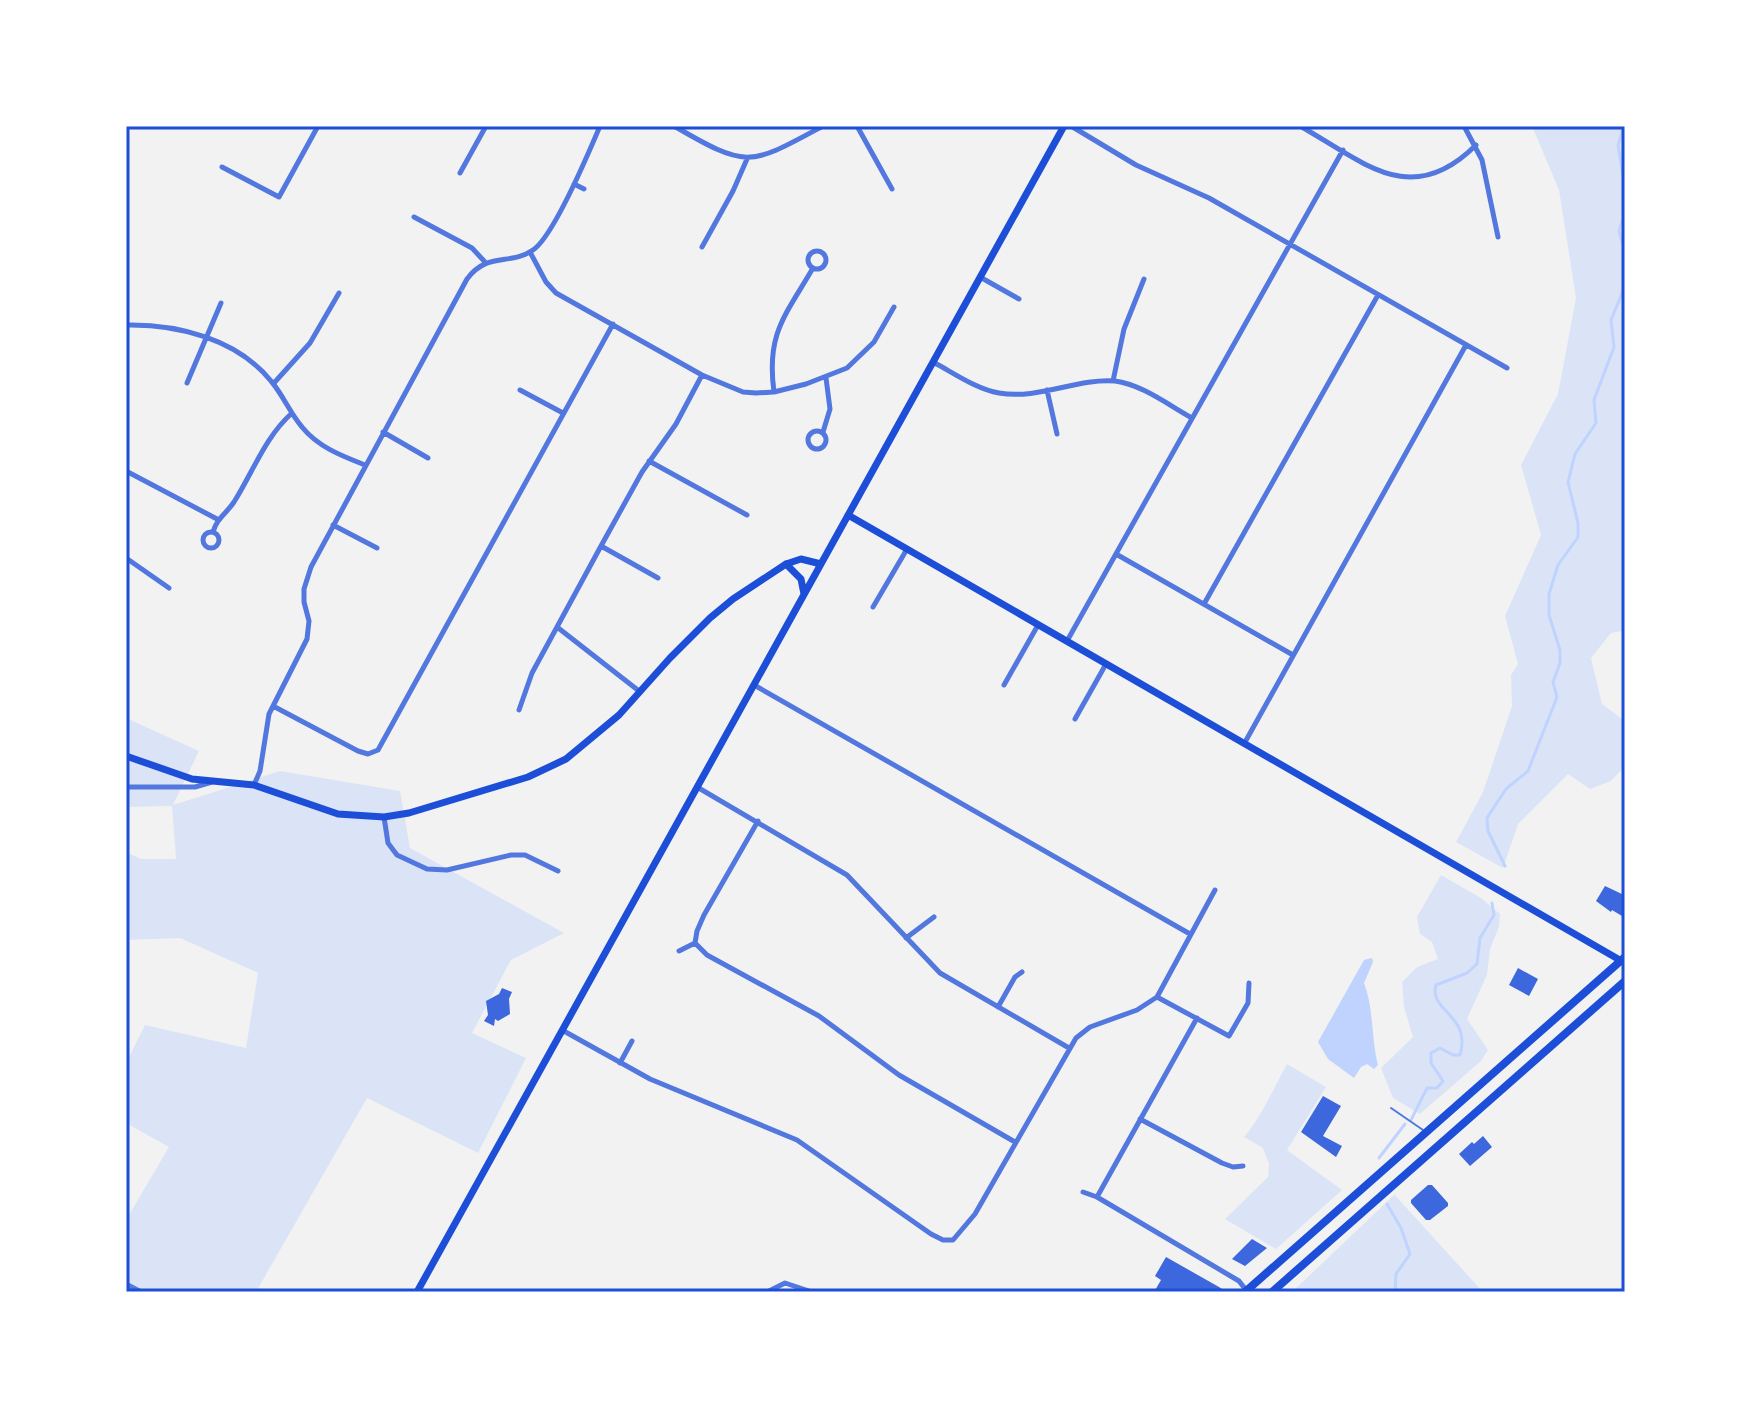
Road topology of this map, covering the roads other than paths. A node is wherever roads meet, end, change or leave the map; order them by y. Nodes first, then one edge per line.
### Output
1 (318, 126) edge
2 (486, 126) edge
3 (600, 126) edge
4 (674, 126) edge
5 (823, 126) edge
6 (857, 126) edge
7 (1064, 126) edge
8 (1071, 126) edge
9 (1300, 126) edge
10 (1464, 126) edge
11 (1476, 145) junction
12 (1343, 150) junction
13 (747, 159) junction
14 (222, 167) dead end
15 (460, 173) dead end
16 (574, 184) junction
17 (584, 189) dead end
18 (892, 189) dead end
19 (414, 217) dead end
20 (1498, 237) dead end
21 (1290, 244) junction
22 (702, 247) dead end
23 (530, 252) junction
24 (485, 262) junction
25 (813, 268) dead end
26 (980, 277) junction
27 (1144, 279) dead end
28 (339, 293) dead end
29 (1378, 295) junction
30 (1019, 299) dead end
31 (221, 303) dead end
32 (894, 307) dead end
33 (613, 324) junction
34 (126, 325) edge
35 (206, 337) junction
36 (1466, 345) junction
37 (933, 362) junction
38 (1507, 368) dead end
39 (702, 375) junction
40 (826, 378) junction
41 (1113, 381) junction
42 (187, 383) dead end
43 (274, 383) junction
44 (520, 390) dead end
45 (1047, 390) junction
46 (774, 392) junction
47 (292, 413) junction
48 (563, 413) junction
49 (1192, 418) junction
50 (383, 432) junction
51 (823, 432) dead end
52 (1057, 434) dead end
53 (428, 458) dead end
54 (649, 461) junction
55 (365, 465) junction
56 (128, 472) edge
57 (126, 481) edge
58 (747, 515) dead end
59 (848, 515) junction
60 (217, 519) junction
61 (333, 525) junction
62 (213, 532) dead end
63 (601, 546) junction
64 (377, 548) dead end
65 (907, 549) junction
66 (1116, 554) junction
67 (126, 558) edge
68 (786, 564) junction
69 (821, 564) junction
70 (658, 578) dead end
71 (169, 588) dead end
72 (804, 594) junction
73 (1204, 604) junction
74 (873, 607) dead end
75 (1038, 625) junction
76 (557, 627) junction
77 (1067, 641) junction
78 (1293, 655) junction
79 (1106, 664) junction
80 (754, 685) junction
81 (1004, 685) dead end
82 (639, 691) junction
83 (273, 706) junction
84 (519, 710) dead end
85 (1075, 719) dead end
86 (1244, 744) junction
87 (126, 756) edge
88 (213, 782) junction
89 (254, 785) junction
90 (126, 787) edge
91 (697, 787) junction
92 (384, 817) junction
93 (758, 821) junction
94 (558, 871) dead end
95 (1215, 890) dead end
96 (934, 917) dead end
97 (1190, 934) junction
98 (906, 938) junction
99 (695, 943) junction
100 (679, 951) dead end
101 (1624, 960) edge
102 (1022, 972) dead end
103 (1625, 981) edge
104 (1249, 983) dead end
105 (1157, 997) junction
106 (998, 1007) junction
107 (1197, 1018) junction
108 (562, 1030) junction
109 (632, 1041) dead end
110 (1069, 1048) junction
111 (620, 1063) junction
112 (1391, 1108) dead end
113 (1140, 1119) junction
114 (1426, 1132) junction
115 (1015, 1142) junction
116 (1243, 1166) dead end
117 (1083, 1192) dead end
118 (1097, 1197) junction
119 (126, 1284) edge
120 (1246, 1291) edge
121 (141, 1292) edge
122 (417, 1292) edge
123 (767, 1292) edge
124 (812, 1292) edge
125 (1272, 1292) edge

1 - 14 street
2 - 15 street
3 - 16 street
4 - 13 street
5 - 13 street
6 - 18 street
7 - 26 main road
8 - 21 street
9 - 12 street
10 - 11 street
11 - 12 street
11 - 20 street
12 - 21 street
13 - 22 street
16 - 17 street
16 - 23 street
19 - 24 street
21 - 29 street
21 - 49 street
23 - 24 street
23 - 33 street
24 - 50 street
25 - 46 street
26 - 30 street
26 - 37 main road
27 - 41 street
28 - 43 street
29 - 36 street
29 - 73 street
31 - 35 street
32 - 40 street
33 - 39 street
33 - 48 street
34 - 35 street
35 - 42 street
35 - 43 street
36 - 38 street
36 - 78 street
37 - 45 street
37 - 59 main road
39 - 46 street
39 - 54 street
40 - 46 street
40 - 51 street
41 - 45 street
41 - 49 street
43 - 47 street
44 - 48 street
45 - 52 street
47 - 55 street
47 - 60 street
48 - 83 street
49 - 66 street
50 - 53 street
50 - 55 street
54 - 58 street
54 - 63 street
55 - 61 street
56 - 57 street
56 - 60 street
59 - 65 main road
59 - 69 main road
60 - 62 street
61 - 64 street
61 - 83 street
63 - 70 street
63 - 76 street
65 - 74 street
65 - 75 main road
66 - 73 street
66 - 77 street
67 - 71 street
68 - 69 main road
68 - 72 main road
68 - 82 main road
69 - 72 main road
72 - 80 main road
73 - 78 street
75 - 77 main road
75 - 81 street
76 - 82 street
76 - 84 street
77 - 79 main road
78 - 86 street
79 - 85 street
79 - 86 main road
80 - 91 main road
80 - 97 street
82 - 92 main road
83 - 89 street
86 - 101 main road
87 - 88 main road
88 - 89 main road
88 - 90 street
89 - 92 main road
91 - 93 street
91 - 108 main road
92 - 94 street
93 - 98 street
93 - 99 street
95 - 97 street
96 - 98 street
97 - 105 street
98 - 106 street
99 - 100 street
99 - 115 street
101 - 114 main road
102 - 106 street
103 - 125 main road
104 - 107 street
105 - 107 street
105 - 110 street
106 - 110 street
107 - 113 street
108 - 111 street
108 - 122 main road
109 - 111 street
110 - 115 street
111 - 115 street
112 - 114 lane
113 - 116 street
113 - 118 street
114 - 120 main road
117 - 118 street
118 - 120 street
119 - 121 street
123 - 124 street

